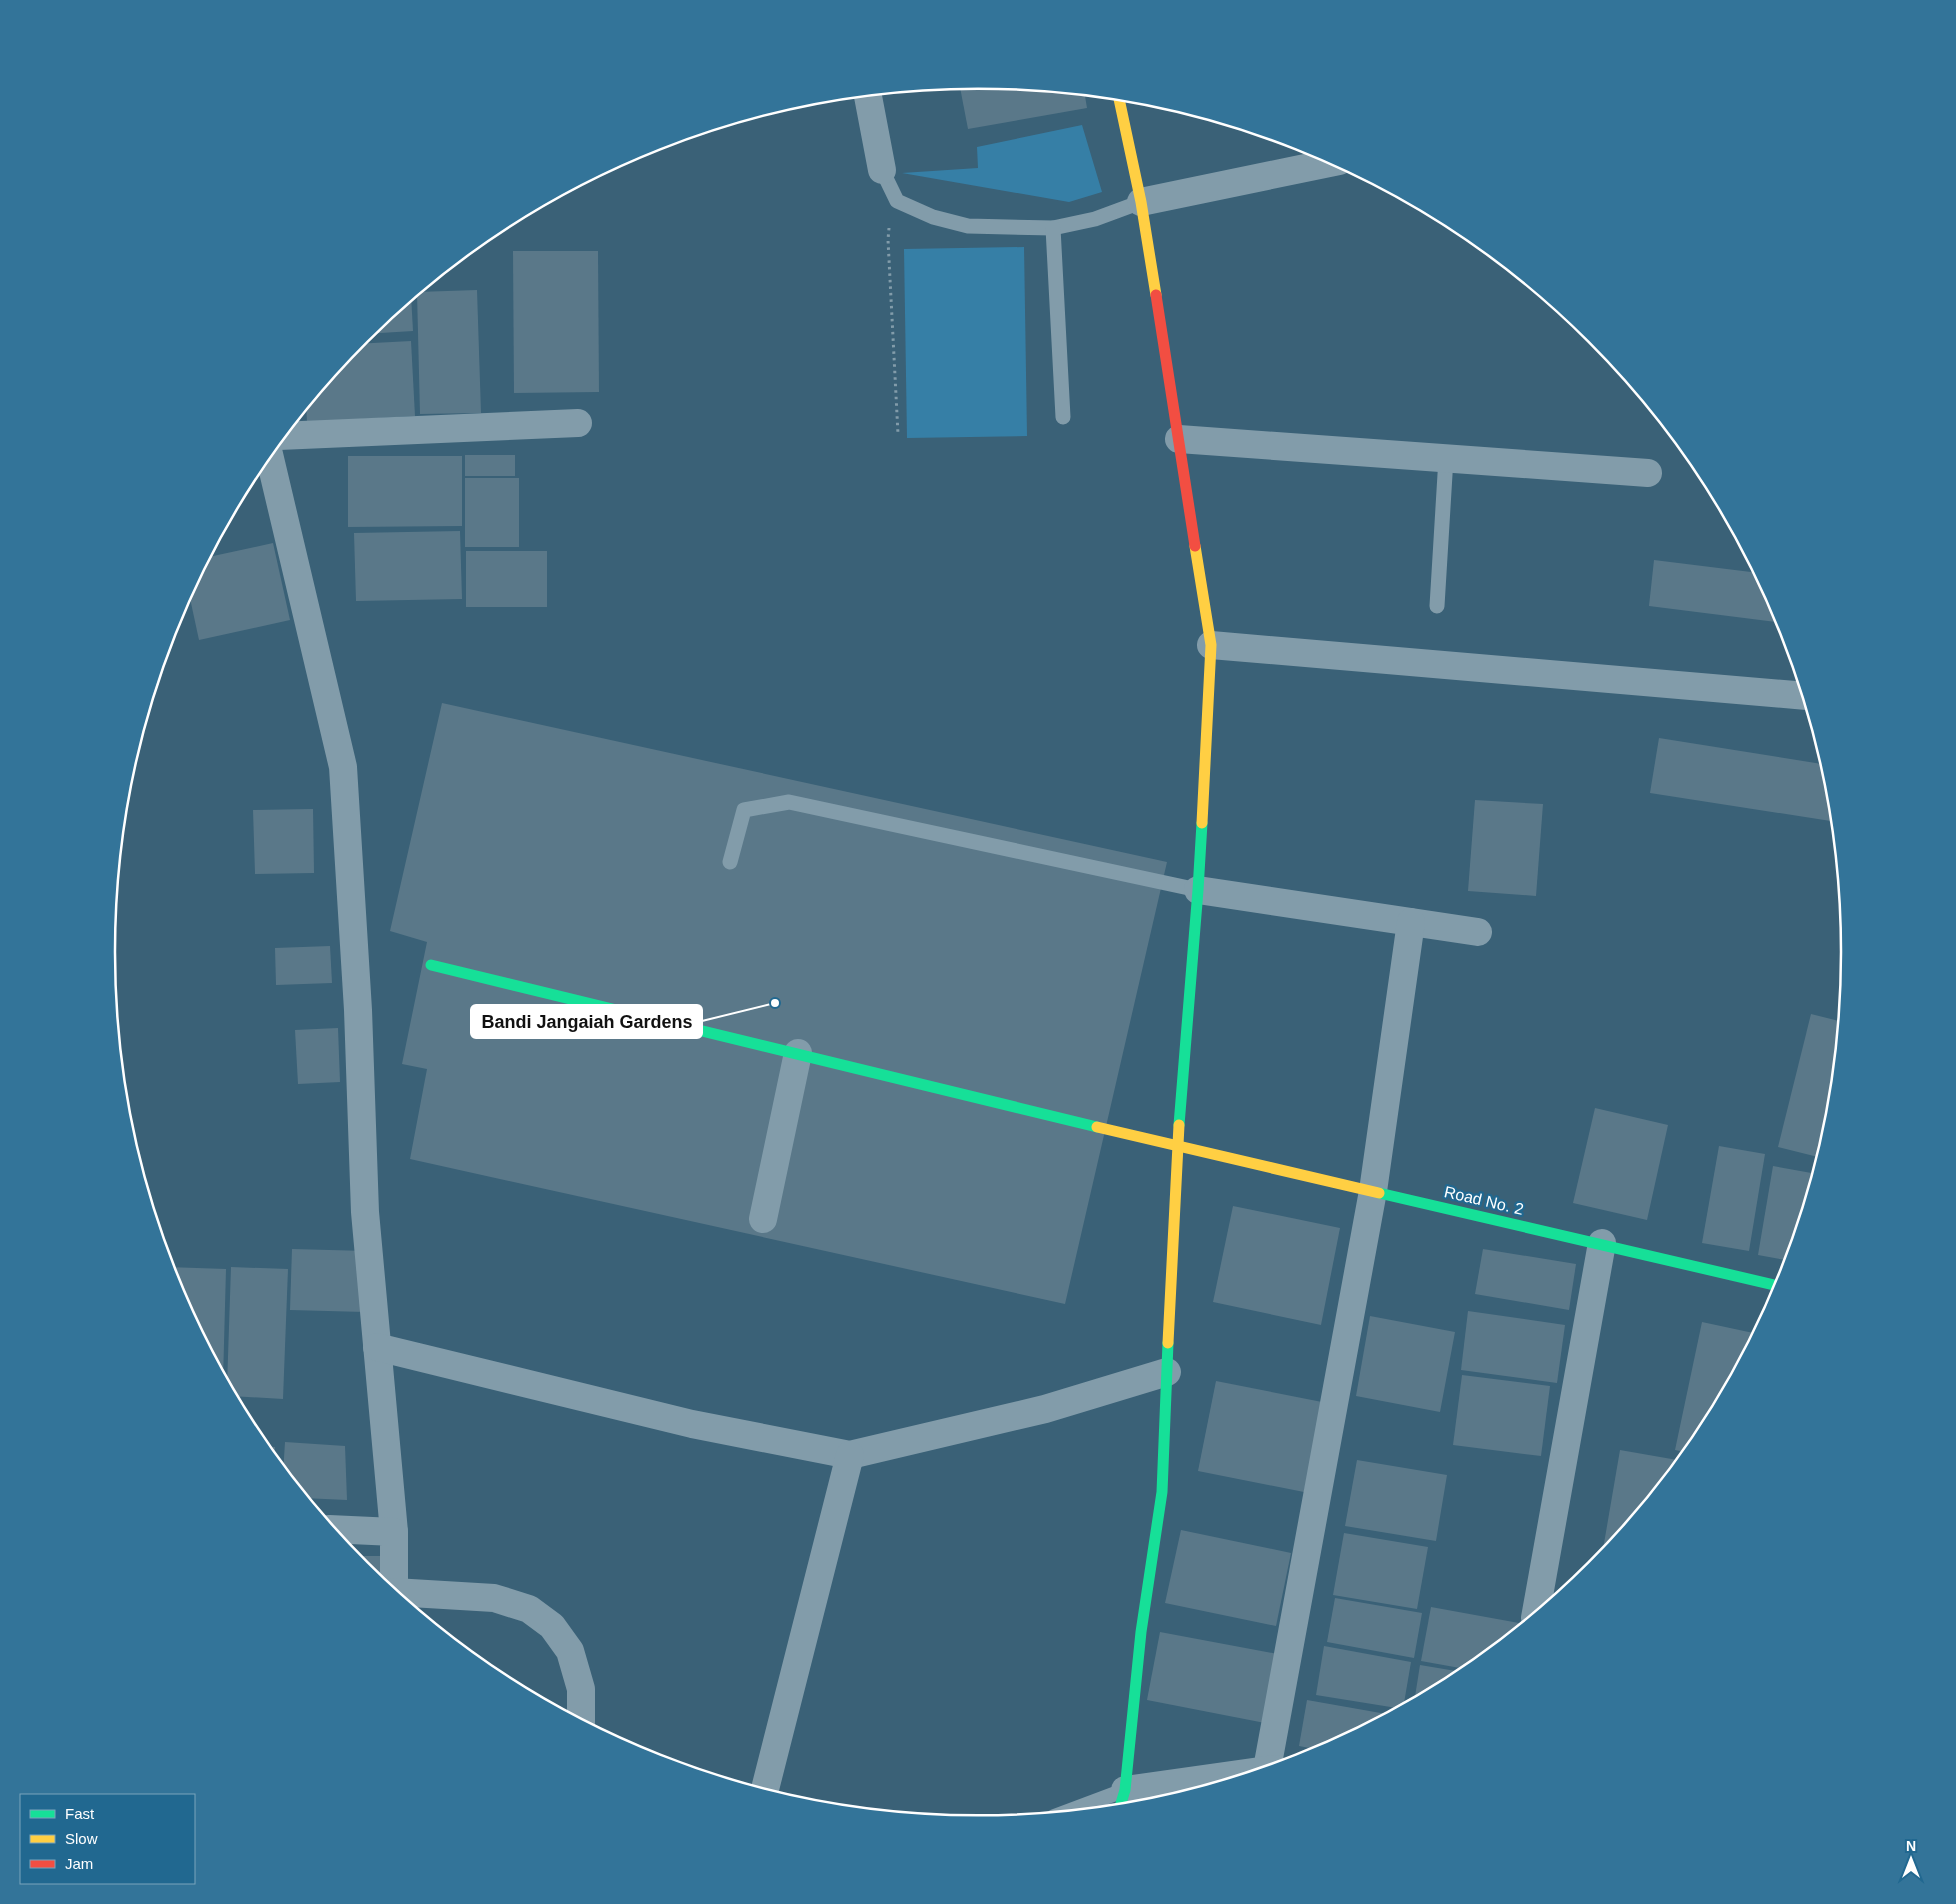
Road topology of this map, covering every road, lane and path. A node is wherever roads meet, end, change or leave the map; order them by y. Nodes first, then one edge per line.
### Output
1 (868, 96) edge
2 (1119, 101) edge
3 (1328, 163) edge
4 (882, 170) joint
5 (896, 201) junction
6 (1141, 202) junction
7 (1052, 228) junction
8 (1063, 416) dead end
9 (578, 423) dead end
10 (898, 434) dead end
11 (286, 436) edge
12 (1179, 439) junction
13 (270, 458) edge
14 (1446, 458) junction
15 (1648, 473) dead end
16 (1437, 606) dead end
17 (1211, 645) junction
18 (1801, 696) edge
19 (730, 862) dead end
20 (1198, 890) junction
21 (1411, 922) junction
22 (1478, 932) dead end
23 (431, 965) dead end
24 (798, 1053) junction
25 (1177, 1146) junction
26 (1373, 1191) junction
27 (763, 1219) dead end
28 (1602, 1244) junction
29 (1775, 1284) edge
30 (377, 1346) junction
31 (1167, 1372) junction
32 (850, 1455) junction
33 (337, 1529) edge
34 (394, 1532) junction
35 (394, 1587) edge
36 (402, 1594) edge
37 (1536, 1610) edge
38 (581, 1718) edge
39 (1272, 1763) edge
40 (1224, 1779) edge
41 (765, 1788) edge
42 (1122, 1800) edge
43 (1089, 1808) edge

1 - 4 street
2 - 6 street
3 - 6 street
4 - 5 lane
5 - 7 lane
5 - 10 path
6 - 7 lane
6 - 12 street
7 - 8 lane
9 - 11 street
12 - 14 street
12 - 17 street
13 - 30 street
14 - 15 street
14 - 16 lane
17 - 18 street
17 - 20 street
19 - 20 lane
20 - 21 street
20 - 25 street
21 - 22 street
21 - 26 street
23 - 24 street, Road No. 2
24 - 25 street, Road No. 2
24 - 27 street
25 - 26 street, Road No. 2
25 - 31 street
26 - 28 street, Road No. 2
26 - 39 street
28 - 29 street, Road No. 2
28 - 37 street
30 - 32 street
30 - 34 street
31 - 32 street
31 - 42 street
32 - 41 street
33 - 34 street
34 - 35 street
36 - 38 street
40 - 42 street
42 - 43 lane

